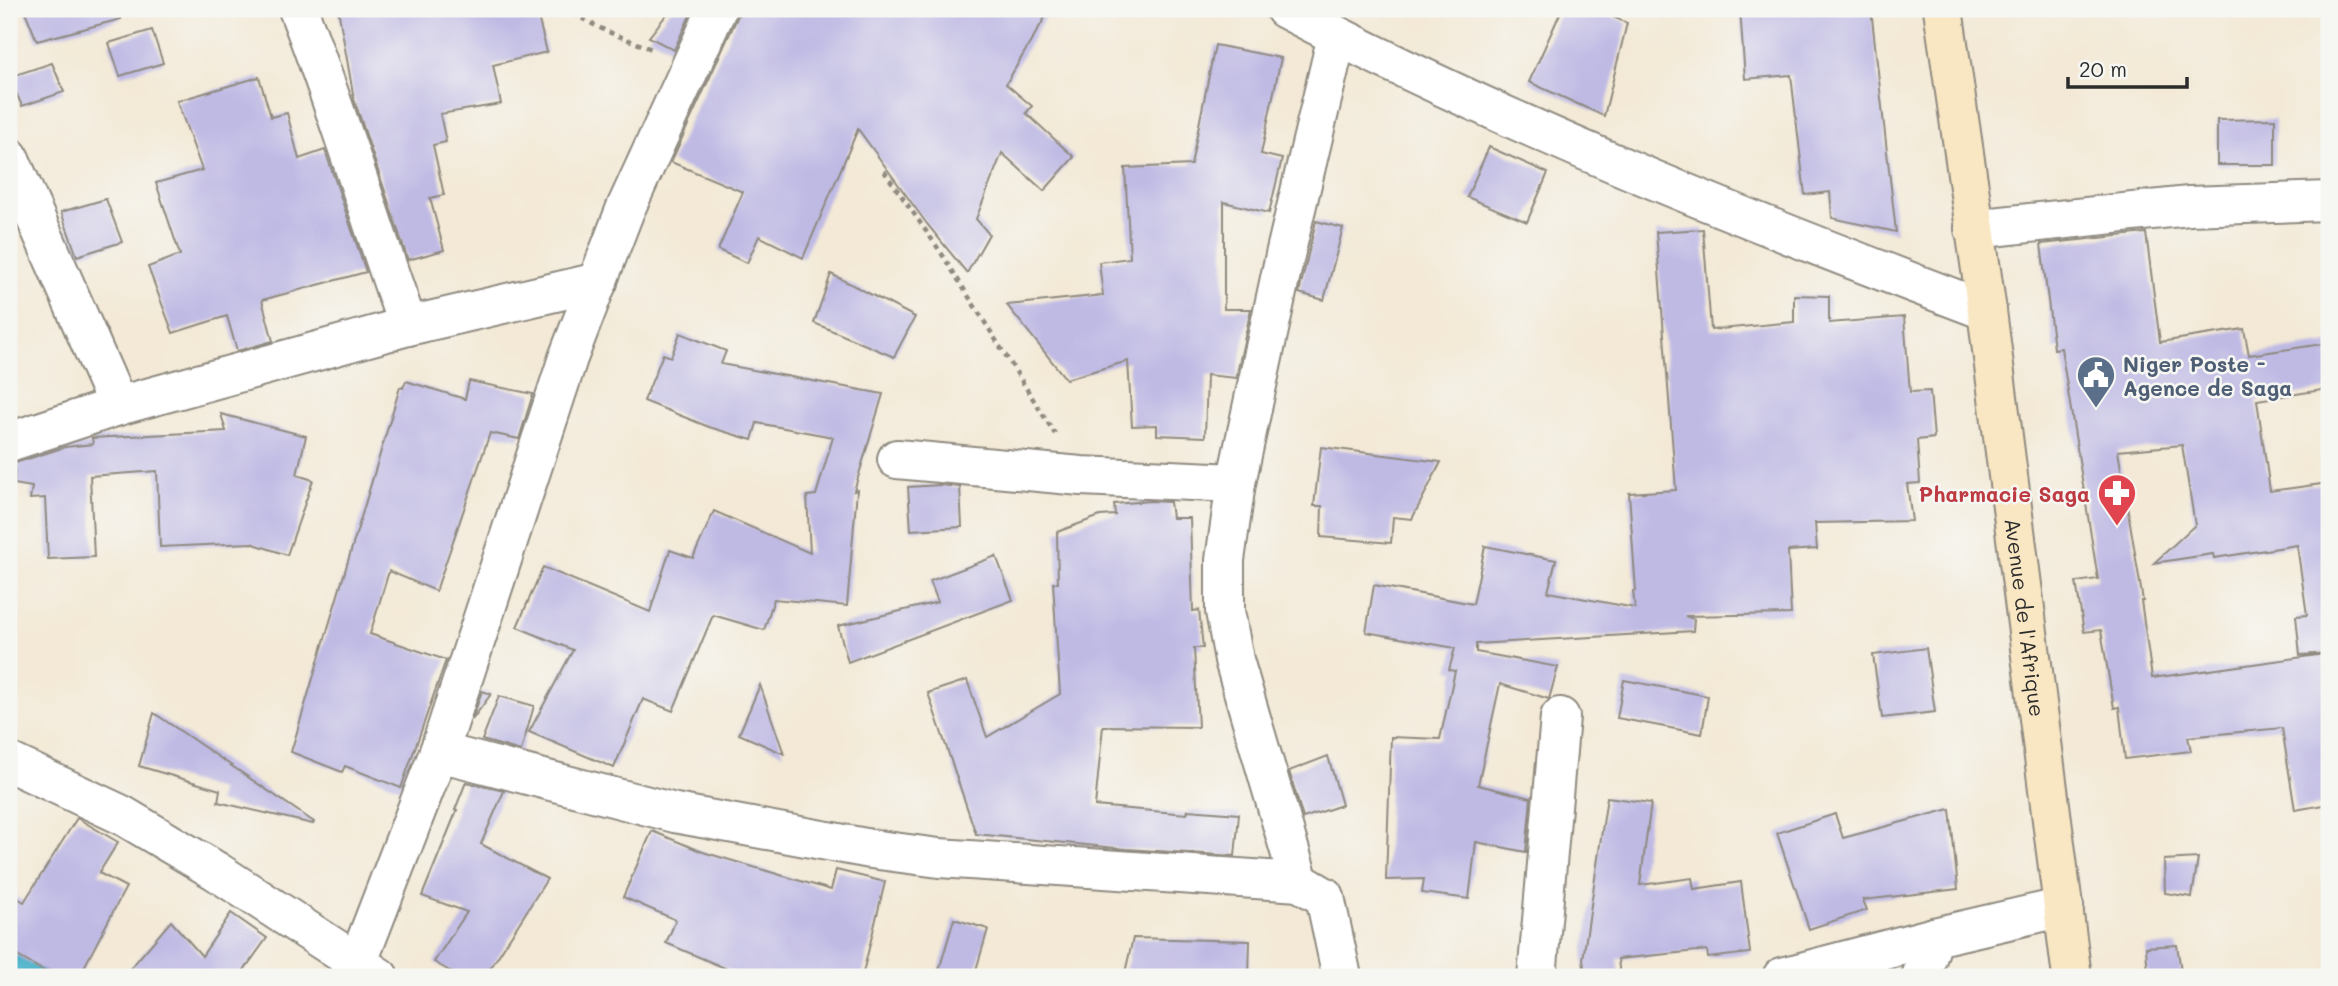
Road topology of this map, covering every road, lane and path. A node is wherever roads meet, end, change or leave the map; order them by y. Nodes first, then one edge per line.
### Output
1 (298, 9) edge
2 (717, 9) edge
3 (1285, 9) edge
4 (1943, 9) edge
5 (573, 14) dead end
6 (1337, 36) junction
7 (691, 64) junction
8 (9, 157) edge
9 (884, 171) dead end
10 (2329, 201) edge
11 (1974, 229) junction
12 (597, 282) junction
13 (1987, 311) junction
14 (408, 326) junction
15 (1028, 390) dead end
16 (118, 405) junction
17 (9, 442) edge
18 (897, 459) dead end
19 (1236, 483) junction
20 (1560, 717) dead end
21 (439, 752) junction
22 (9, 762) edge
23 (1299, 882) junction
24 (2064, 907) junction
25 (1934, 937) junction
26 (363, 973) edge
27 (1342, 977) edge
28 (1537, 977) edge
29 (1782, 977) edge
30 (1921, 977) edge
31 (2072, 977) edge

1 - 14 street
2 - 7 street
3 - 6 street
4 - 11 main road, Avenue de l'Afrique
5 - 7 path
6 - 13 street
6 - 19 street
7 - 12 street
8 - 16 street
9 - 15 path
10 - 11 street
11 - 13 main road, Avenue de l'Afrique
12 - 14 street
12 - 21 street
13 - 24 main road, Avenue de l'Afrique
14 - 16 street
16 - 17 street
18 - 19 street
19 - 23 street
20 - 28 street
21 - 23 street
21 - 26 street
22 - 26 street
23 - 27 street
24 - 25 street
24 - 31 main road, Avenue de l'Afrique
25 - 29 street
25 - 30 street

